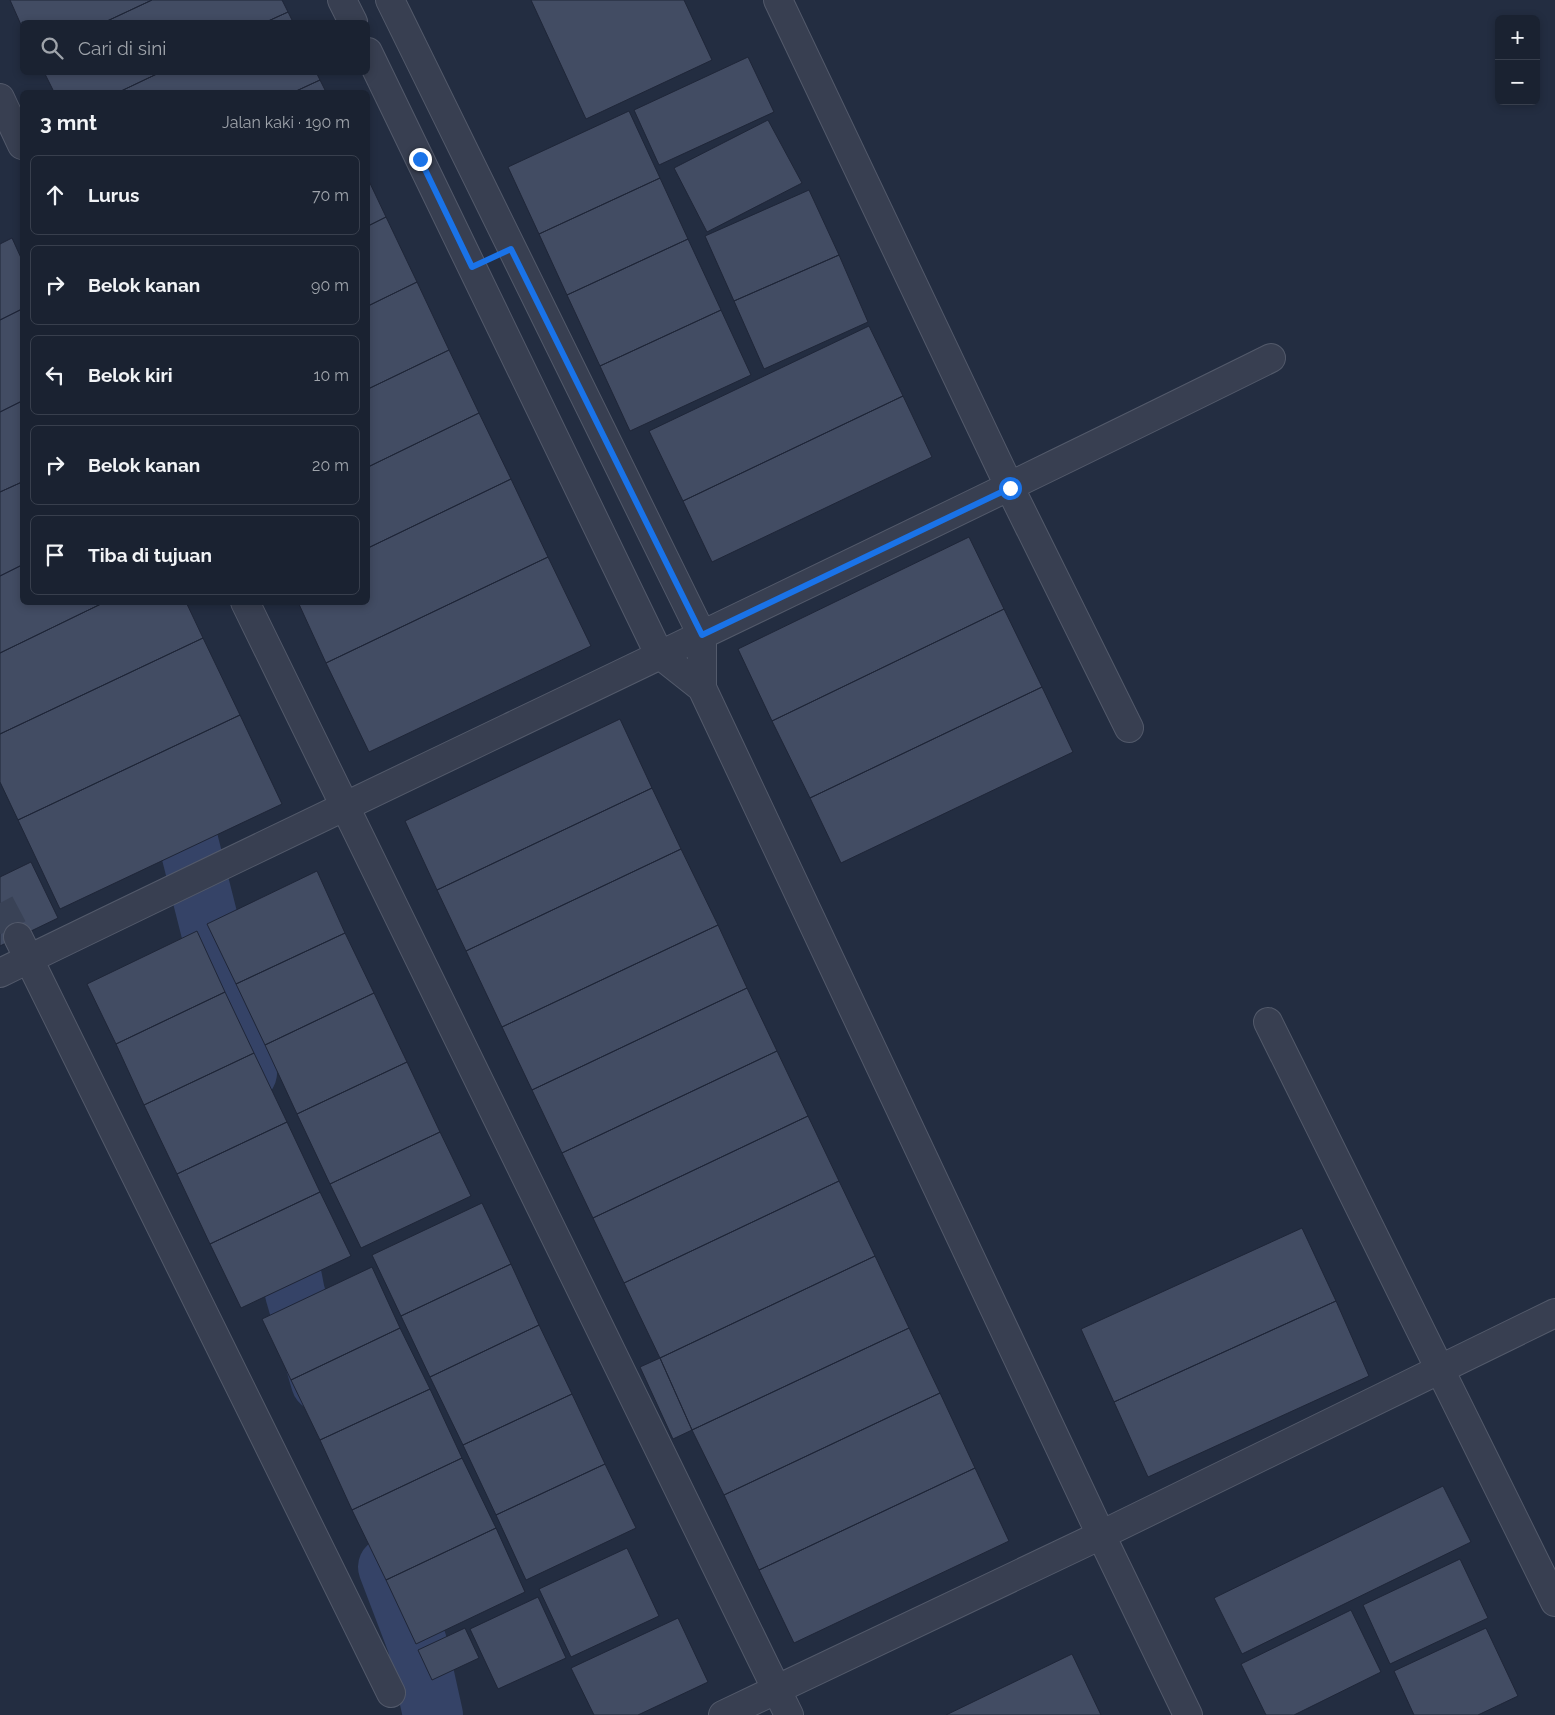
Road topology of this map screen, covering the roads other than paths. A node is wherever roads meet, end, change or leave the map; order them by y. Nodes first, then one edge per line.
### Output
1 (342, 0) edge
2 (390, 0) edge
3 (778, 0) edge
4 (352, 20) edge
5 (370, 56) edge
6 (0, 98) edge
7 (20, 141) edge
8 (511, 249) junction
9 (472, 267) junction
10 (1271, 358) dead end
11 (1010, 488) junction
12 (246, 605) edge
13 (702, 635) junction
14 (659, 654) junction
15 (702, 688) junction
16 (1129, 728) dead end
17 (343, 806) junction
18 (23, 948) junction
19 (0, 973) edge
20 (1268, 1022) dead end
21 (1555, 1313) edge
22 (1441, 1369) junction
23 (1101, 1535) junction
24 (1555, 1602) edge
25 (777, 1690) junction
26 (391, 1693) dead end
27 (723, 1715) edge
28 (789, 1715) edge
29 (1188, 1715) edge

1 - 4 lane
2 - 8 lane
3 - 11 lane
5 - 9 lane
6 - 7 lane
8 - 9 lane
8 - 13 lane
9 - 14 lane
10 - 11 lane
11 - 13 lane
11 - 16 lane
12 - 17 lane
13 - 14 lane
13 - 15 lane
14 - 15 lane
14 - 17 lane
15 - 23 lane
17 - 18 lane
17 - 25 lane
18 - 19 lane
18 - 26 lane
20 - 22 lane
21 - 22 lane
22 - 23 lane
22 - 24 lane
23 - 25 lane
23 - 29 lane
25 - 27 lane
25 - 28 lane

